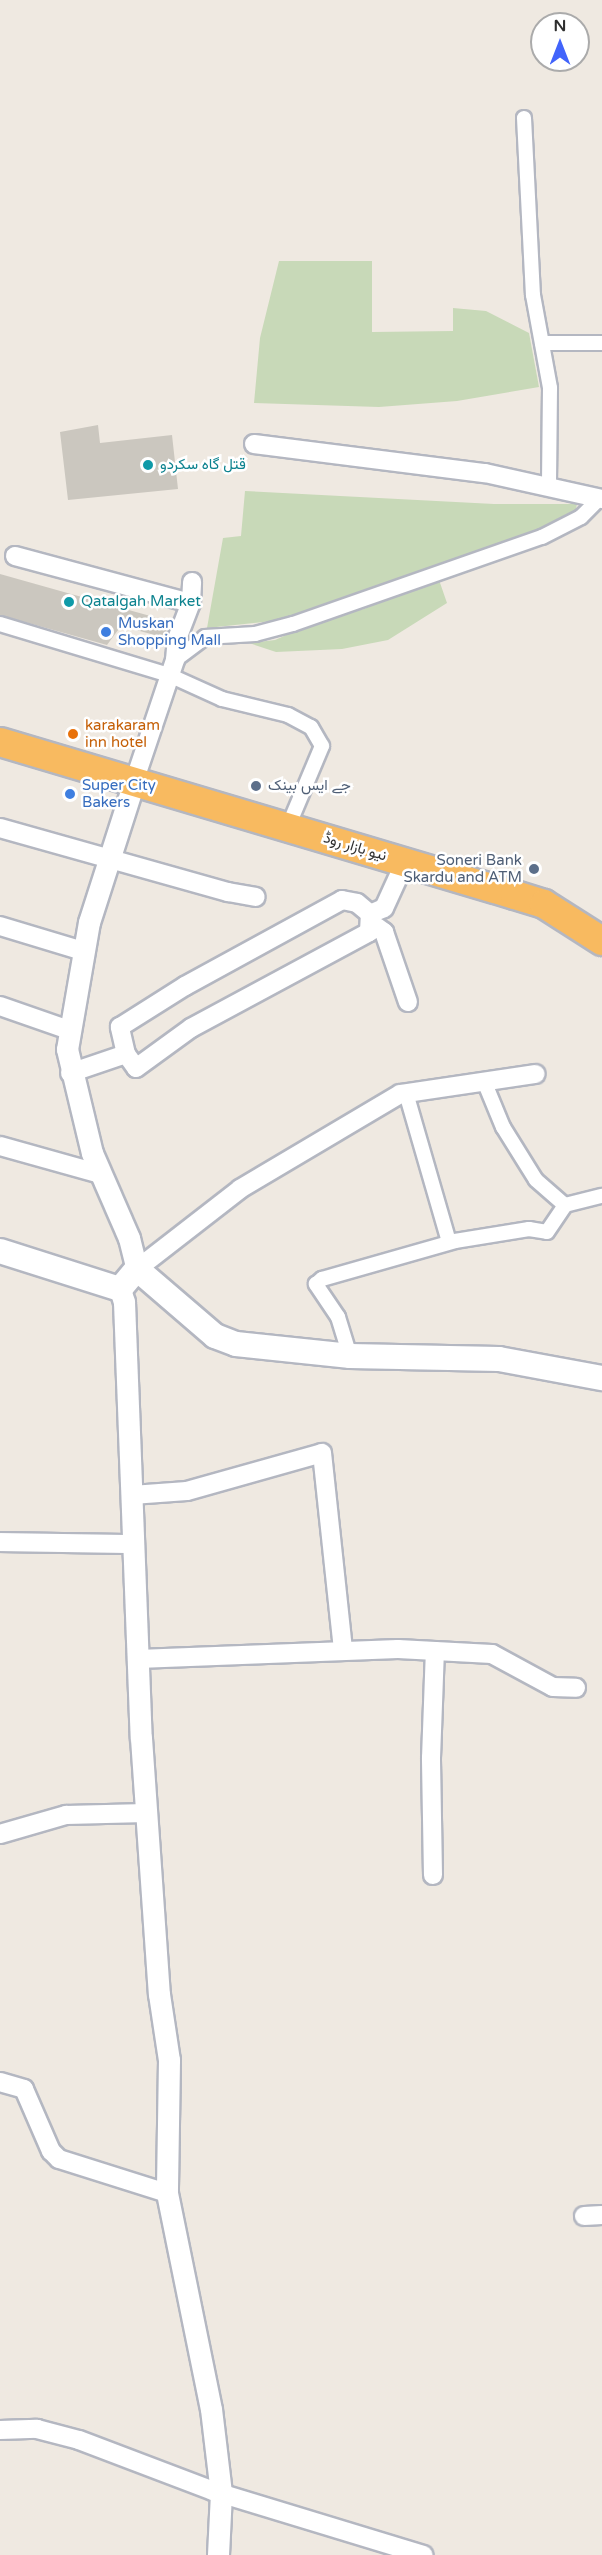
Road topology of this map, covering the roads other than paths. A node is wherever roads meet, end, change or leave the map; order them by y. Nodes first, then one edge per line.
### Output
1 (524, 118) dead end
2 (542, 343) junction
3 (602, 343) edge
4 (255, 444) dead end
5 (549, 487) junction
6 (601, 498) edge
7 (15, 556) dead end
8 (192, 582) dead end
9 (191, 603) junction
10 (0, 624) edge
11 (172, 668) junction
12 (0, 742) edge
13 (134, 782) junction
14 (288, 827) junction
15 (0, 828) edge
16 (111, 860) junction
17 (405, 862) junction
18 (256, 897) dead end
19 (370, 923) junction
20 (0, 926) edge
21 (602, 941) edge
22 (83, 951) junction
23 (408, 1002) dead end
24 (0, 1006) edge
25 (69, 1030) junction
26 (126, 1054) junction
27 (70, 1073) junction
28 (536, 1074) dead end
29 (484, 1081) junction
30 (406, 1093) junction
31 (0, 1146) edge
32 (100, 1174) junction
33 (602, 1196) edge
34 (565, 1205) junction
35 (449, 1242) junction
36 (0, 1251) edge
37 (137, 1269) junction
38 (120, 1289) junction
39 (350, 1356) junction
40 (602, 1378) edge
41 (132, 1495) junction
42 (0, 1542) edge
43 (134, 1544) junction
44 (343, 1651) junction
45 (435, 1651) junction
46 (138, 1659) junction
47 (576, 1688) dead end
48 (146, 1813) junction
49 (0, 1834) edge
50 (433, 1875) dead end
51 (0, 2082) edge
52 (167, 2193) junction
53 (0, 2430) edge
54 (221, 2493) junction
55 (218, 2555) edge
56 (424, 2555) edge

1 - 2 street
2 - 3 street
2 - 5 street
4 - 5 street
5 - 6 street
6 - 11 street
7 - 9 street
8 - 9 street
9 - 11 street
10 - 11 street
11 - 13 street
11 - 14 street
12 - 13 highway, نیو بازار روڈ
13 - 14 highway, نیو بازار روڈ
13 - 16 street
14 - 17 highway, نیو بازار روڈ
15 - 16 street
16 - 18 street
16 - 22 street
17 - 19 street
17 - 21 highway, نیو بازار روڈ
19 - 23 street
19 - 26 street
19 - 26 street
20 - 22 street
22 - 25 street
24 - 25 street
25 - 27 street
26 - 27 street
27 - 32 street
28 - 29 street
29 - 30 street
29 - 34 street
30 - 35 street
30 - 37 street
31 - 32 street
32 - 37 street
33 - 34 street
34 - 35 street
35 - 39 street
36 - 38 main road
37 - 38 main road
37 - 39 main road
38 - 41 street
39 - 40 main road
41 - 43 street
41 - 44 street
42 - 43 street
43 - 46 street
44 - 45 street
44 - 46 street
45 - 47 street
45 - 50 street
46 - 48 street
48 - 49 street
48 - 52 street
51 - 52 street
52 - 54 street
53 - 54 street
54 - 55 street
54 - 56 street

